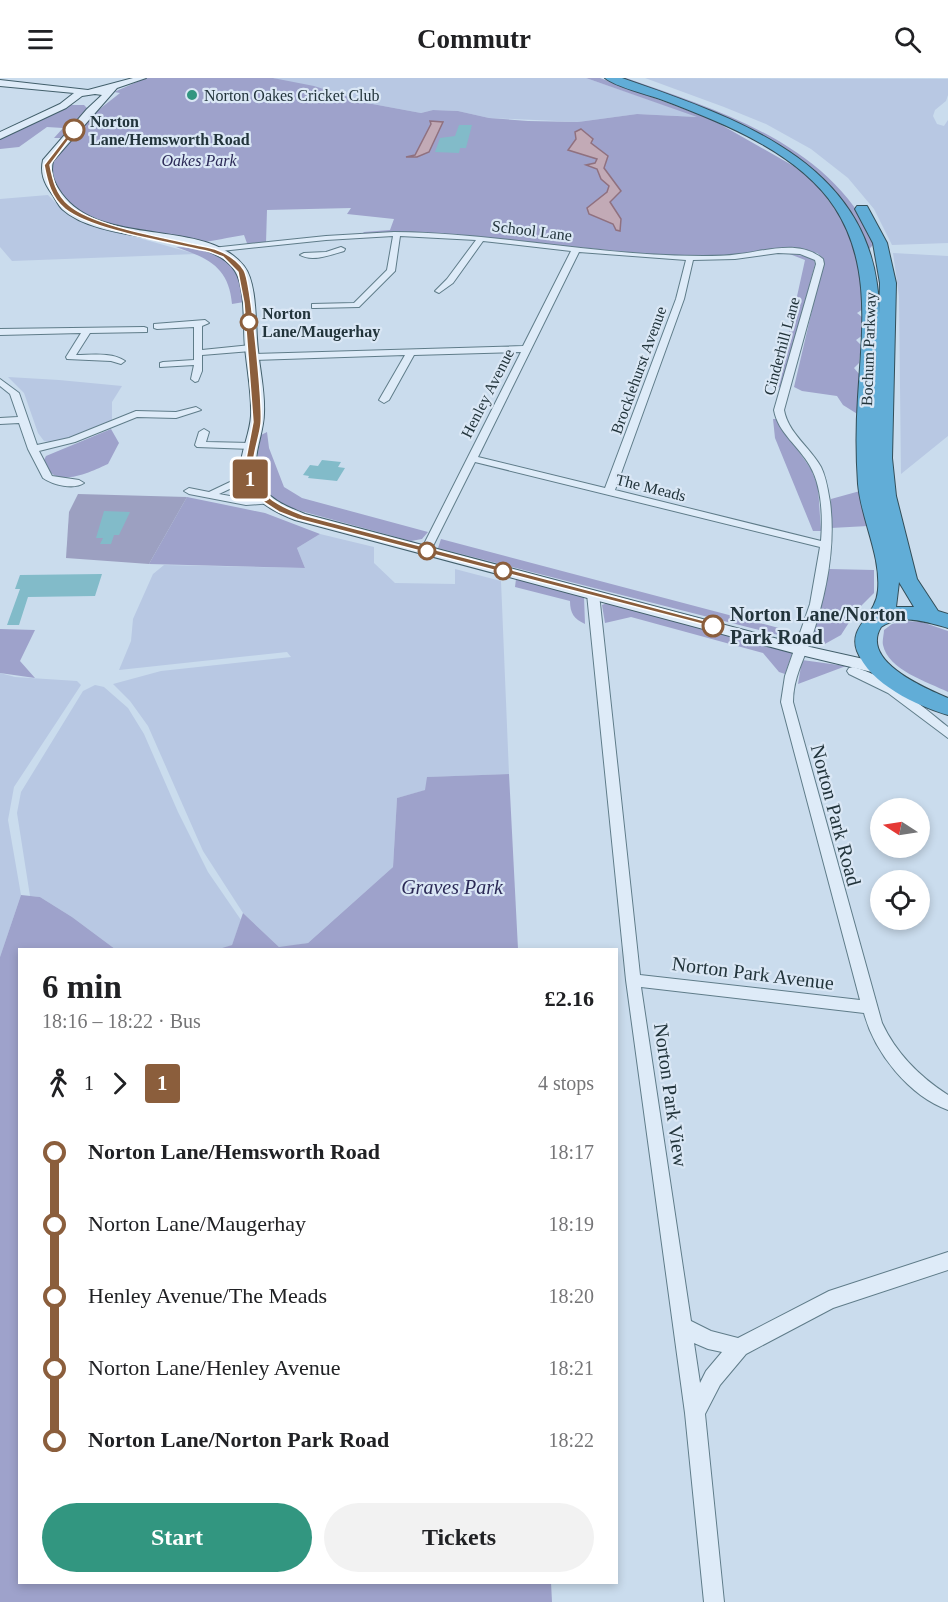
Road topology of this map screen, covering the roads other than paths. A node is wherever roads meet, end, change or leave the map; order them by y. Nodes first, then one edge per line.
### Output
1 (142, 78) edge
2 (611, 78) edge
3 (630, 78) edge
4 (0, 83) edge
5 (108, 94) junction
6 (79, 100) junction
7 (0, 136) edge
8 (837, 181) dead end
9 (851, 195) dead end
10 (397, 234) junction
11 (481, 238) junction
12 (302, 239) junction
13 (247, 247) junction
14 (341, 249) dead end
15 (212, 250) junction
16 (576, 250) junction
17 (304, 255) junction
18 (813, 255) joint
19 (690, 258) junction
20 (238, 266) junction
21 (305, 266) dead end
22 (439, 291) dead end
23 (315, 306) dead end
24 (157, 326) dead end
25 (144, 330) dead end
26 (87, 331) junction
27 (0, 332) edge
28 (526, 350) junction
29 (252, 353) junction
30 (410, 353) junction
31 (197, 358) junction
32 (121, 361) dead end
33 (163, 365) dead end
34 (195, 379) dead end
35 (0, 382) edge
36 (384, 400) dead end
37 (196, 410) dead end
38 (24, 420) junction
39 (0, 421) edge
40 (204, 432) dead end
41 (251, 446) junction
42 (33, 449) junction
43 (471, 458) junction
44 (249, 476) junction
45 (79, 483) dead end
46 (189, 491) dead end
47 (609, 492) junction
48 (212, 495) junction
49 (268, 501) junction
50 (825, 545) junction
51 (426, 550) junction
52 (593, 594) junction
53 (938, 617) edge
54 (880, 618) junction
55 (866, 638) junction
56 (801, 650) junction
57 (829, 656) junction
58 (880, 668) junction
59 (852, 671) dead end
60 (948, 707) edge
61 (948, 735) edge
62 (633, 980) junction
63 (868, 1007) junction
64 (948, 1103) edge
65 (948, 1261) edge
66 (682, 1326) junction
67 (739, 1347) junction
68 (695, 1413) junction
69 (714, 1602) edge

1 - 5 street
2 - 54 highway, Bochum Parkway
3 - 8 highway
4 - 6 street
5 - 6 street
5 - 6 street
6 - 7 street
6 - 15 street
9 - 53 highway, Bochum Parkway
10 - 11 street, School Lane
10 - 12 street, School Lane
10 - 23 street
11 - 16 street, School Lane
11 - 22 street
12 - 13 street, School Lane
12 - 17 street
13 - 15 street, School Lane
13 - 20 street
14 - 17 street
15 - 20 street
16 - 19 street, School Lane
16 - 28 street, Henley Avenue
17 - 21 street
18 - 19 street, School Lane
18 - 50 street, Cinderhill Lane
19 - 47 street, Brocklehurst Avenue
20 - 29 street
24 - 31 street
25 - 26 street
26 - 27 street
26 - 32 street
28 - 30 street
28 - 43 street, Henley Avenue
29 - 30 street
29 - 31 street
29 - 41 street
30 - 36 street
31 - 33 street
31 - 34 street
35 - 38 street
37 - 42 street
38 - 39 street
38 - 42 street
40 - 41 street
41 - 44 street
42 - 45 street
43 - 47 street, The Meads
43 - 51 street, Henley Avenue
44 - 48 street
44 - 49 street
46 - 48 street
47 - 50 street, The Meads
48 - 49 street
49 - 51 street
50 - 56 street, Cinderhill Lane
51 - 52 street
52 - 56 street
52 - 62 street, Norton Park View
53 - 54 highway
54 - 55 highway, Bochum Parkway
55 - 57 street
55 - 58 highway
56 - 57 street
56 - 63 street, Norton Park Road
57 - 58 street
58 - 60 highway
59 - 61 street
62 - 63 street, Norton Park Avenue
62 - 66 street, Norton Park View
63 - 64 street, Norton Park Road
65 - 67 street
66 - 67 street
66 - 68 street, Norton Park View
67 - 68 street
68 - 69 street, Norton Park View

